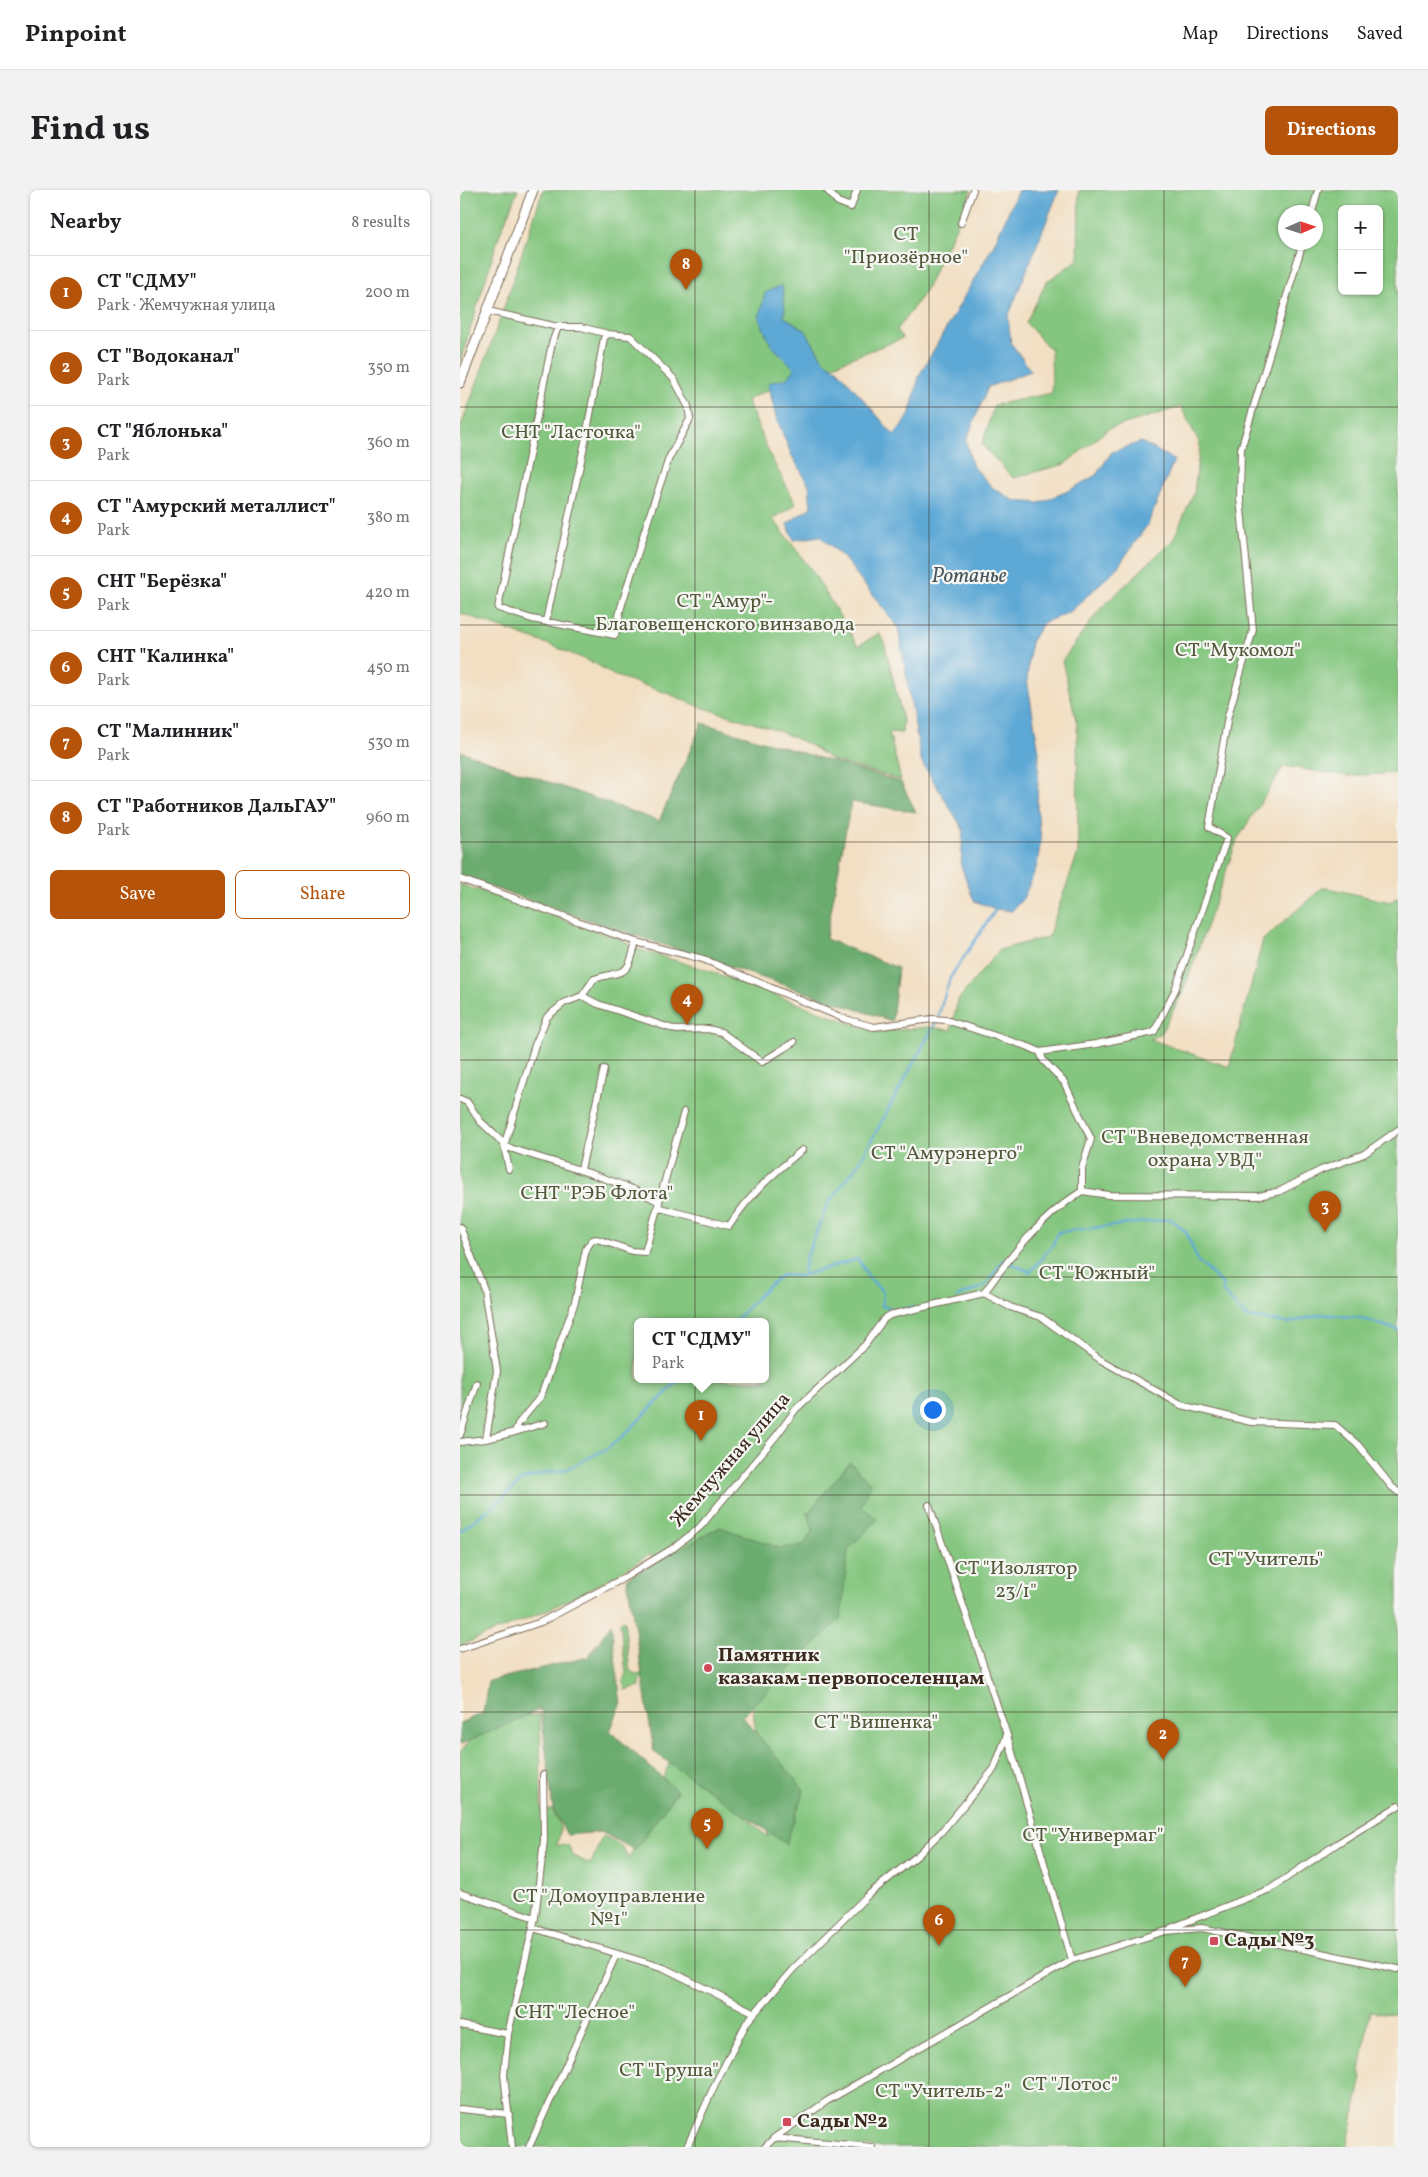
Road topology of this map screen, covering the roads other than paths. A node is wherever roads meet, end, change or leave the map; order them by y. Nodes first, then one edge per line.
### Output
1 (533, 190) edge
2 (827, 190) edge
3 (857, 190) edge
4 (973, 190) edge
5 (1318, 190) edge
6 (1314, 205) edge
7 (961, 223) dead end
8 (1301, 250) edge
9 (488, 311) junction
10 (558, 327) junction
11 (608, 334) junction
12 (460, 384) edge
13 (546, 621) junction
14 (460, 879) edge
15 (636, 942) junction
16 (582, 996) junction
17 (794, 1042) dead end
18 (1040, 1052) junction
19 (604, 1069) dead end
20 (460, 1099) edge
21 (684, 1112) dead end
22 (1398, 1130) edge
23 (504, 1146) junction
24 (802, 1150) dead end
25 (509, 1169) dead end
26 (581, 1169) junction
27 (1082, 1191) junction
28 (658, 1202) junction
29 (460, 1228) edge
30 (984, 1293) junction
31 (477, 1383) dead end
32 (545, 1423) dead end
33 (515, 1432) junction
34 (460, 1435) edge
35 (486, 1439) junction
36 (460, 1442) edge
37 (1398, 1492) edge
38 (929, 1505) dead end
39 (460, 1649) edge
40 (1008, 1735) junction
41 (543, 1775) dead end
42 (1398, 1806) edge
43 (460, 1893) edge
44 (535, 1918) junction
45 (533, 1928) junction
46 (1166, 1930) junction
47 (616, 1955) junction
48 (1072, 1960) junction
49 (1398, 1969) edge
50 (755, 2013) junction
51 (460, 2025) edge
52 (508, 2034) junction
53 (460, 2109) edge
54 (509, 2114) junction
55 (774, 2138) junction
56 (512, 2147) edge
57 (529, 2147) edge
58 (687, 2147) edge
59 (765, 2147) edge
60 (872, 2147) edge

1 - 9 street
2 - 3 street
4 - 7 street
5 - 6 street
8 - 18 street
9 - 10 street
9 - 12 street
10 - 11 street
10 - 13 street
11 - 13 street
11 - 13 street
14 - 15 street
15 - 16 street
15 - 18 street
16 - 17 street
16 - 23 street
18 - 27 street
19 - 26 street
20 - 23 street
21 - 28 street
22 - 27 street
23 - 25 street
23 - 26 street
24 - 28 street
26 - 28 street
27 - 30 street
28 - 33 street
29 - 35 street
30 - 37 street
30 - 39 street, Жемчужная улица
31 - 34 street
32 - 33 street
33 - 35 street
35 - 36 street
38 - 40 street
40 - 48 street
40 - 50 street
41 - 44 street
42 - 46 street
43 - 44 street
44 - 45 street
45 - 47 street
45 - 52 street
46 - 48 street
46 - 49 street
47 - 50 street
47 - 57 street
48 - 55 street
50 - 58 street
51 - 52 street
52 - 54 street
53 - 54 street
54 - 56 street
55 - 59 street
55 - 60 street

